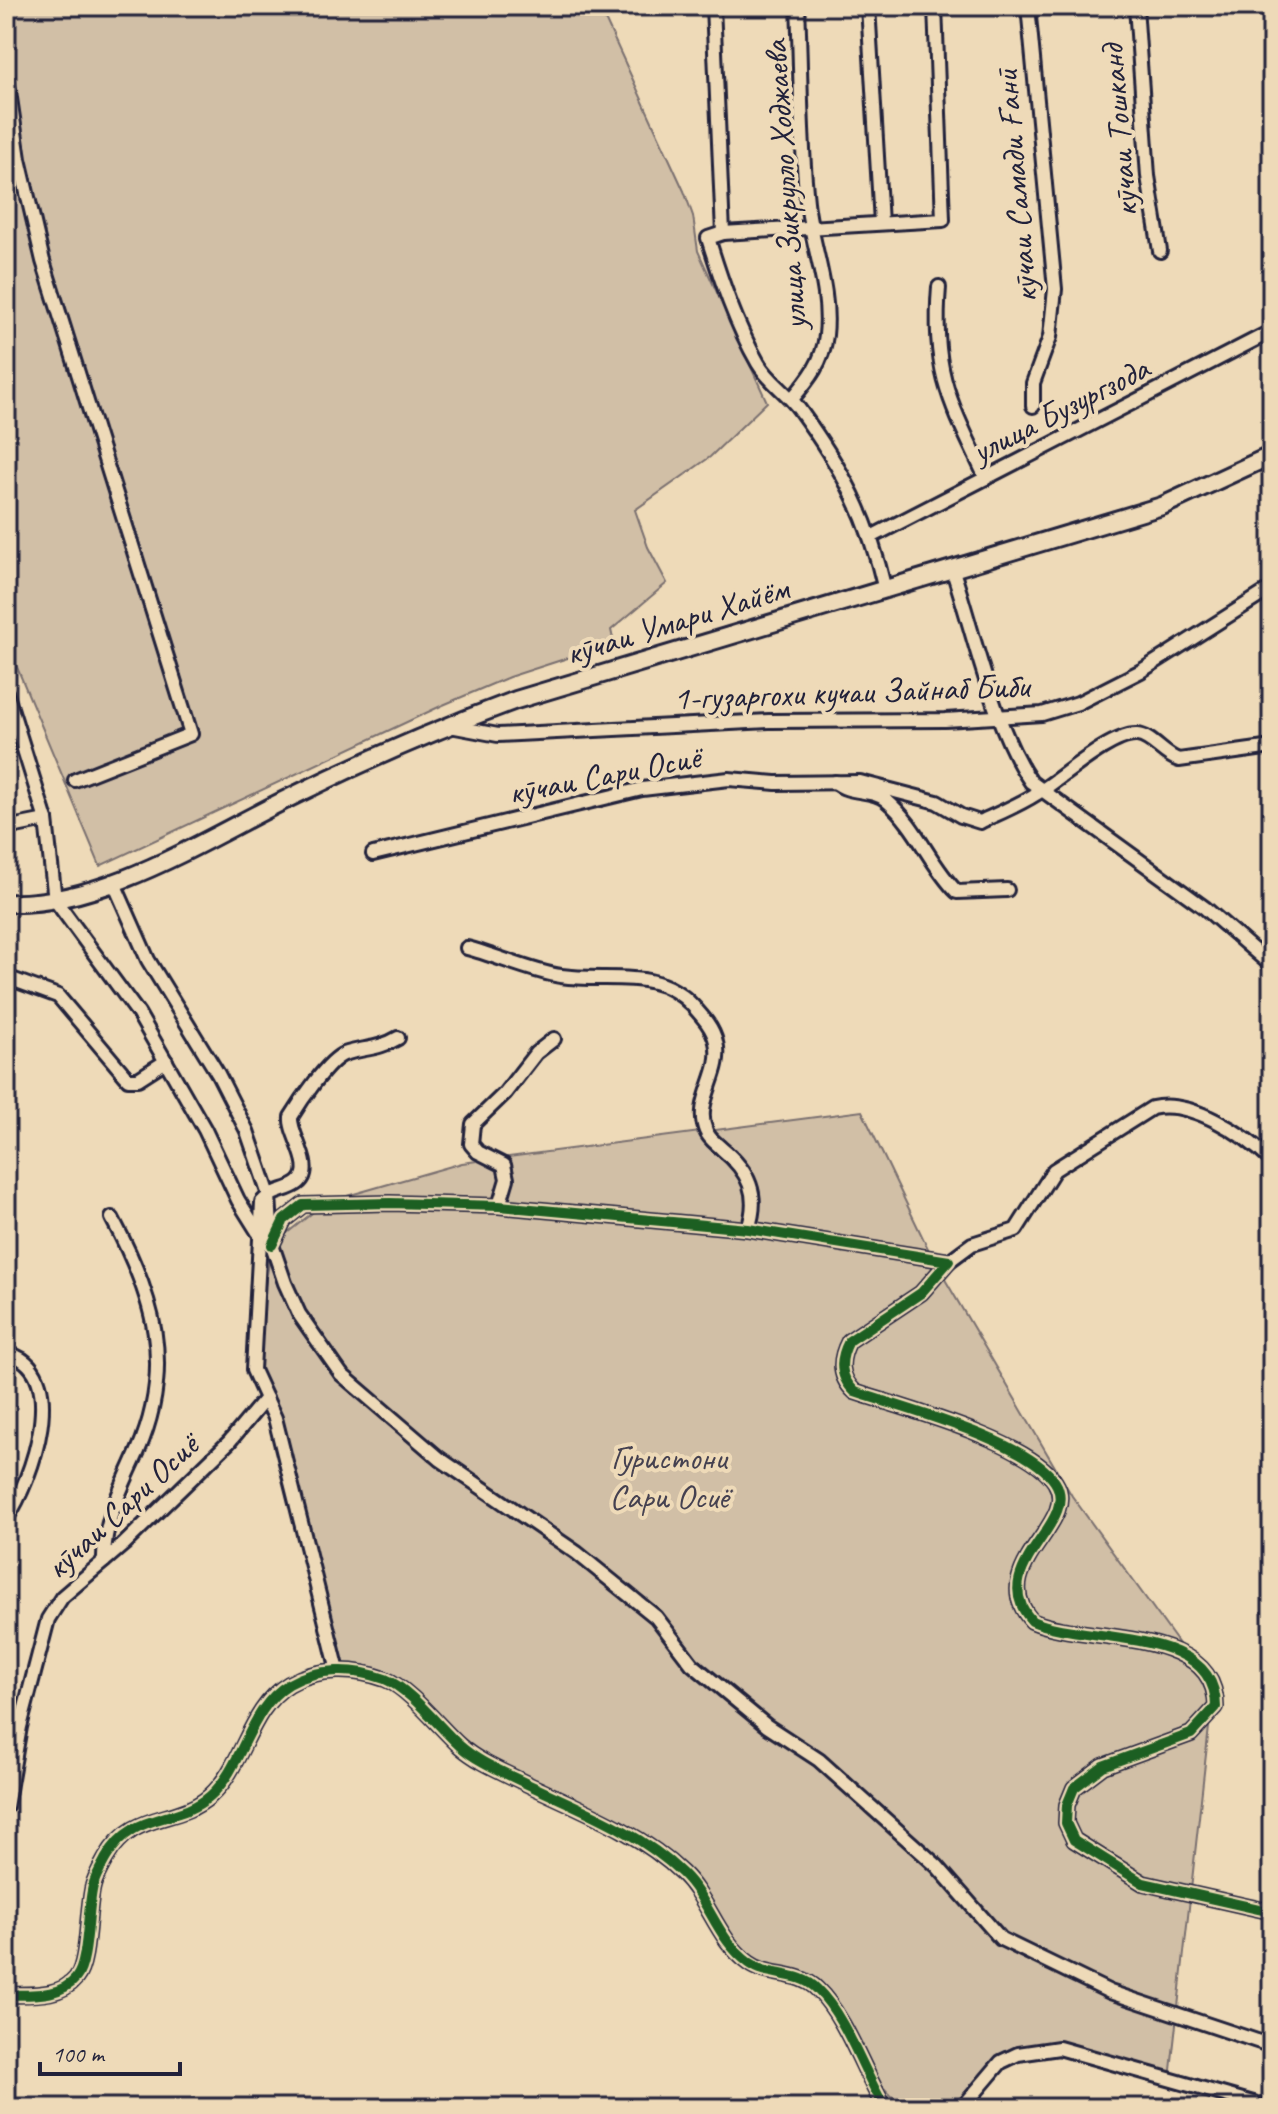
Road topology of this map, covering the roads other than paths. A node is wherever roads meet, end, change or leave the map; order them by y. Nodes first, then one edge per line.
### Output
1 (713, 6) edge
2 (798, 6) edge
3 (868, 6) edge
4 (935, 6) edge
5 (1028, 6) edge
6 (1136, 6) edge
7 (6, 71) edge
8 (881, 223) junction
9 (811, 228) junction
10 (723, 233) junction
11 (1160, 251) dead end
12 (939, 287) dead end
13 (1272, 331) edge
14 (792, 399) junction
15 (1033, 406) dead end
16 (1272, 455) edge
17 (986, 478) junction
18 (873, 536) junction
19 (953, 571) junction
20 (1272, 588) edge
21 (885, 590) junction
22 (6, 692) edge
23 (999, 719) junction
24 (448, 725) junction
25 (1272, 747) edge
26 (75, 780) dead end
27 (835, 782) junction
28 (1041, 792) junction
29 (46, 820) junction
30 (6, 828) edge
31 (373, 854) dead end
32 (113, 881) junction
33 (1007, 890) dead end
34 (55, 900) junction
35 (6, 903) edge
36 (467, 948) dead end
37 (1272, 966) edge
38 (6, 977) edge
39 (398, 1038) dead end
40 (554, 1039) dead end
41 (166, 1061) junction
42 (1272, 1161) edge
43 (265, 1198) junction
44 (238, 1200) junction
45 (499, 1206) junction
46 (112, 1218) dead end
47 (748, 1229) junction
48 (258, 1232) junction
49 (272, 1245) junction
50 (949, 1261) junction
51 (6, 1353) edge
52 (266, 1398) junction
53 (6, 1519) edge
54 (104, 1561) junction
55 (338, 1671) junction
56 (6, 1807) edge
57 (1272, 1912) edge
58 (6, 1995) edge
59 (1272, 2046) edge
60 (885, 2108) edge
61 (962, 2108) edge
62 (1271, 2108) edge

1 - 10 street
2 - 9 street, улица Зикрулло Ходжаева
3 - 8 street
4 - 8 street
5 - 15 street, кӯчаи Самади Ғанӣ
6 - 11 street, кӯчаи Тошканд
7 - 26 street
8 - 9 street
9 - 10 street
9 - 14 street, улица Зикрулло Ходжаева
10 - 14 street
12 - 17 street
13 - 17 street, улица Бузургзода
14 - 18 street
16 - 19 main road, кӯчаи Умари Хайём
17 - 18 street, улица Бузургзода
18 - 21 street
19 - 21 main road, кӯчаи Умари Хайём
19 - 23 street
20 - 23 street, 1-гузаргохи кучаи Зайнаб Биби
21 - 24 main road, кӯчаи Умари Хайём
22 - 29 street
23 - 24 street, 1-гузаргохи кучаи Зайнаб Биби
23 - 28 street
24 - 32 main road, кӯчаи Умари Хайём
25 - 28 street, кӯчаи Сари Осиё
27 - 28 street, кӯчаи Сари Осиё
27 - 31 street, кӯчаи Сари Осиё
27 - 33 street
28 - 37 street
29 - 30 street
29 - 34 street
32 - 34 main road, кӯчаи Умари Хайём
32 - 43 street
34 - 35 main road, кӯчаи Умари Хайём
34 - 41 street
36 - 47 street
38 - 41 street
39 - 43 street
40 - 45 street
41 - 44 street
42 - 50 street
43 - 44 street
43 - 48 street
43 - 49 street
44 - 48 street
45 - 47 street
45 - 49 street
46 - 54 street
47 - 50 street
48 - 52 street
49 - 59 street
50 - 57 street
51 - 53 street
52 - 54 street, кӯчаи Сари Осиё
52 - 55 street
54 - 56 street, кӯчаи Сари Осиё
55 - 58 street
55 - 60 street
61 - 62 street

